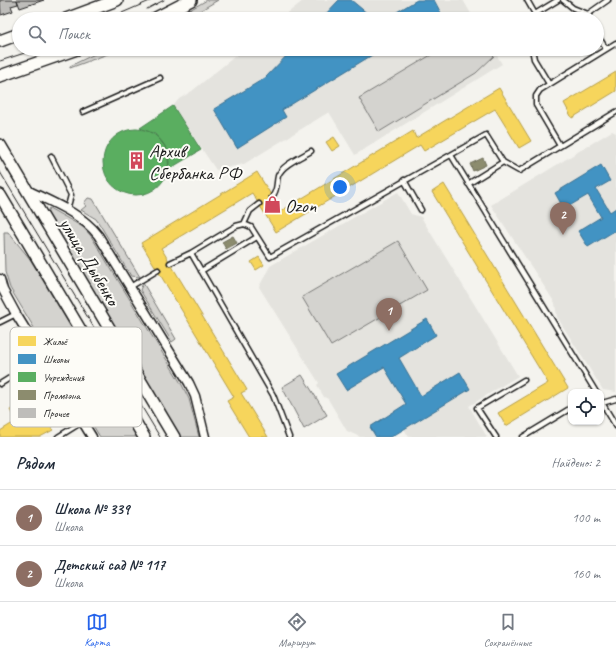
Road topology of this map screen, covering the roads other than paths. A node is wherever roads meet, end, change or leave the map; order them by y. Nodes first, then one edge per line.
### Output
1 (117, 0) edge
2 (191, 0) edge
3 (527, 0) edge
4 (558, 0) edge
5 (563, 0) edge
6 (608, 0) edge
7 (85, 12) edge
8 (168, 12) edge
9 (535, 12) edge
10 (539, 12) edge
11 (583, 12) edge
12 (591, 12) edge
13 (12, 37) edge
14 (0, 41) edge
15 (616, 43) edge
16 (604, 46) edge
17 (606, 49) joint
18 (57, 56) edge
19 (533, 56) edge
20 (595, 56) edge
21 (0, 76) edge
22 (160, 78) dead end
23 (549, 84) junction
24 (82, 112) dead end
25 (616, 112) edge
26 (0, 146) edge
27 (560, 146) junction
28 (311, 151) dead end
29 (451, 154) junction
30 (51, 156) dead end
31 (503, 162) junction
32 (404, 180) junction
33 (468, 184) junction
34 (27, 190) junction
35 (0, 196) edge
36 (272, 197) dead end
37 (0, 199) edge
38 (259, 204) dead end
39 (421, 210) dead end
40 (67, 211) junction
41 (244, 224) junction
42 (257, 237) junction
43 (191, 253) junction
44 (170, 263) dead end
45 (158, 270) dead end
46 (201, 271) junction
47 (0, 279) edge
48 (130, 287) junction
49 (16, 314) junction
50 (0, 322) edge
51 (24, 327) edge
52 (78, 327) edge
53 (109, 327) edge
54 (10, 378) edge
55 (524, 380) dead end
56 (142, 383) edge
57 (0, 384) edge
58 (594, 389) edge
59 (616, 399) edge
60 (604, 402) edge
61 (604, 405) edge
62 (568, 410) edge
63 (616, 426) edge
64 (74, 427) edge
65 (85, 427) edge
66 (138, 427) edge
67 (58, 437) edge
68 (92, 437) edge
69 (144, 437) edge
70 (174, 437) edge
71 (205, 437) edge
72 (289, 437) edge
73 (496, 437) edge
74 (523, 437) edge

1 - 7 main road
2 - 8 main road
3 - 9 lane
4 - 10 lane
5 - 11 lane
6 - 12 lane
13 - 14 main road
15 - 17 lane
16 - 17 lane
18 - 21 main road
19 - 23 lane
20 - 23 lane
22 - 24 lane
23 - 27 lane
25 - 27 lane
26 - 34 main road, улица Дыбенко
27 - 31 lane
28 - 36 lane
29 - 31 lane
29 - 32 lane
29 - 33 lane
30 - 40 lane
31 - 33 lane
32 - 39 lane
32 - 42 lane
33 - 58 lane
34 - 40 street
34 - 53 main road, улица Дыбенко
35 - 37 street
35 - 52 main road
38 - 41 lane
40 - 48 street
41 - 42 lane
41 - 43 lane
42 - 46 lane
43 - 44 lane
43 - 46 lane
45 - 48 lane
46 - 72 lane
47 - 49 street
48 - 71 street
49 - 50 lane
49 - 51 street
54 - 57 lane
55 - 73 lane
56 - 70 main road, улица Дыбенко
59 - 60 lane
61 - 63 lane
62 - 74 lane
64 - 67 lane
65 - 68 street
66 - 69 main road

